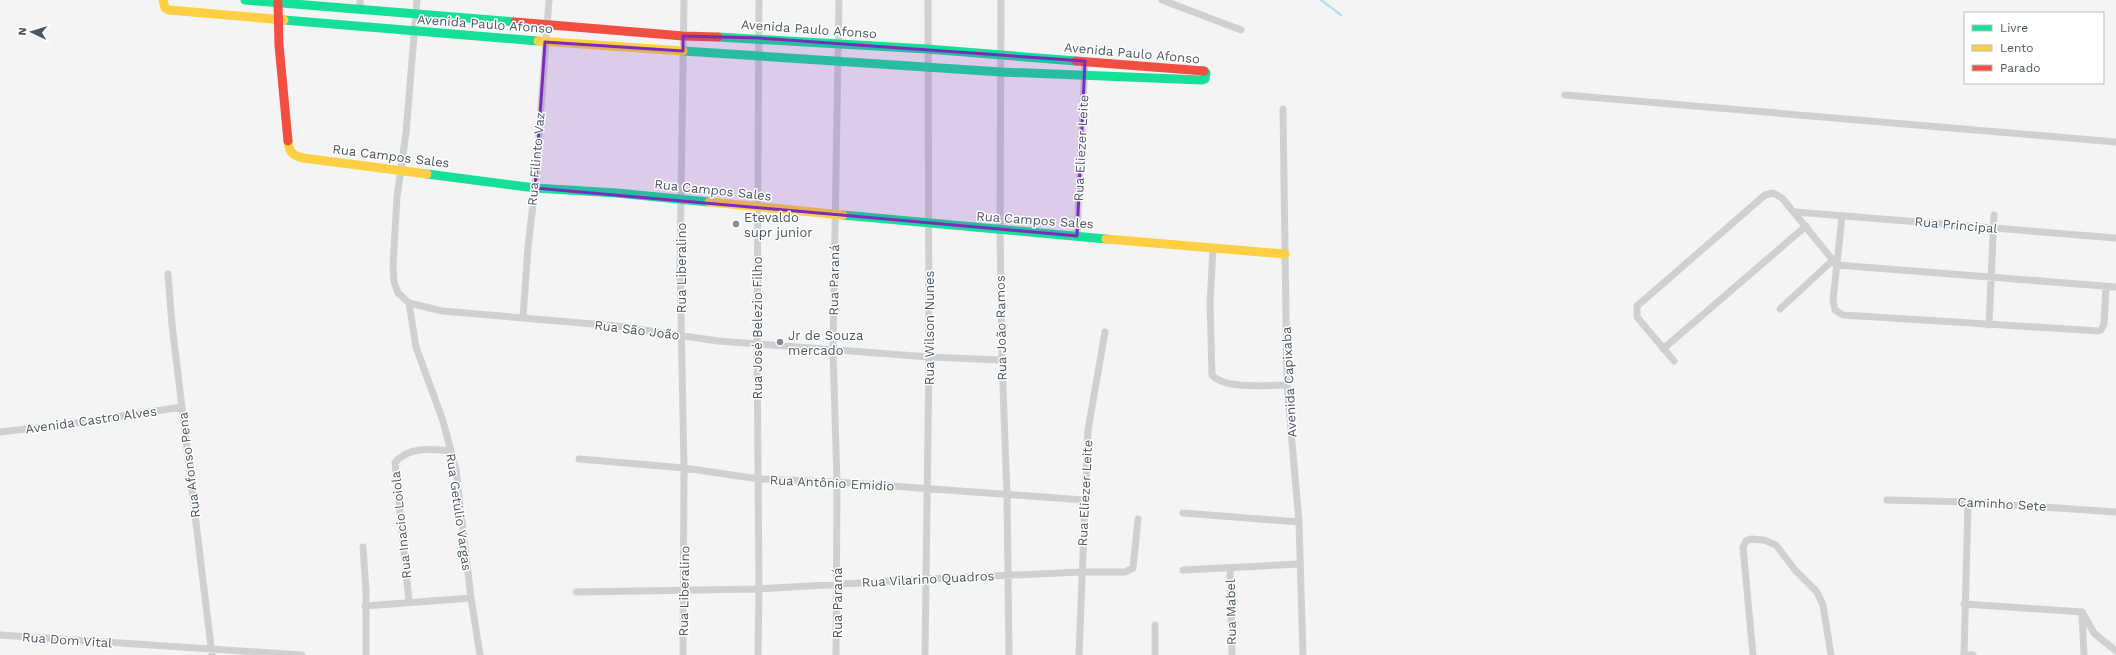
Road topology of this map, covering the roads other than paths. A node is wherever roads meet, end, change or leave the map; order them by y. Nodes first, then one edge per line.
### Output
1 (163, 0) edge
2 (245, 0) edge
3 (360, 0) edge
4 (418, 0) edge
5 (549, 0) edge
6 (684, 0) edge
7 (759, 0) edge
8 (839, 0) edge
9 (928, 0) edge
10 (1001, 0) edge
11 (1162, 0) edge
12 (278, 3) junction
13 (360, 10) junction
14 (416, 15) junction
15 (278, 19) junction
16 (547, 25) junction
17 (1241, 30) dead end
18 (416, 32) junction
19 (683, 36) junction
20 (759, 38) junction
21 (545, 42) junction
22 (838, 45) junction
23 (927, 49) junction
24 (683, 51) junction
25 (1001, 54) junction
26 (758, 56) junction
27 (1085, 60) junction
28 (837, 61) junction
29 (927, 67) junction
30 (1001, 72) junction
31 (1084, 74) junction
32 (1565, 96) dead end
33 (1283, 109) dead end
34 (2116, 142) edge
35 (401, 172) junction
36 (535, 188) junction
37 (681, 200) junction
38 (758, 208) junction
39 (1795, 212) junction
40 (835, 215) junction
41 (1994, 215) dead end
42 (1842, 216) junction
43 (929, 224) junction
44 (1806, 226) junction
45 (1993, 228) junction
46 (1000, 230) junction
47 (1077, 236) junction
48 (2116, 238) edge
49 (1213, 249) junction
50 (1285, 254) junction
51 (1835, 262) junction
52 (168, 274) dead end
53 (1991, 277) junction
54 (2106, 287) junction
55 (2116, 287) edge
56 (409, 303) junction
57 (1780, 309) dead end
58 (523, 318) junction
59 (1989, 325) junction
60 (1105, 332) dead end
61 (680, 336) junction
62 (756, 344) junction
63 (833, 349) junction
64 (1663, 349) junction
65 (929, 357) junction
66 (1002, 360) junction
67 (1674, 361) dead end
68 (1287, 385) junction
69 (182, 407) junction
70 (0, 432) edge
71 (451, 452) junction
72 (579, 458) dead end
73 (684, 468) junction
74 (759, 479) junction
75 (836, 482) junction
76 (928, 490) junction
77 (1007, 495) junction
78 (1084, 500) junction
79 (1887, 500) dead end
80 (1968, 502) junction
81 (2116, 512) edge
82 (1183, 513) dead end
83 (1138, 519) dead end
84 (1299, 522) junction
85 (363, 547) dead end
86 (1299, 564) junction
87 (1230, 568) junction
88 (1183, 570) dead end
89 (1081, 572) junction
90 (1007, 576) junction
91 (926, 579) junction
92 (837, 584) junction
93 (759, 589) junction
94 (684, 591) junction
95 (576, 592) dead end
96 (471, 598) junction
97 (409, 601) junction
98 (1964, 604) junction
99 (365, 606) junction
100 (2082, 612) junction
101 (1155, 625) dead end
102 (0, 635) edge
103 (2116, 651) edge
104 (212, 652) edge
105 (302, 655) edge
106 (366, 655) edge
107 (480, 655) edge
108 (683, 655) edge
109 (758, 655) edge
110 (836, 655) edge
111 (925, 655) edge
112 (1009, 655) edge
113 (1079, 655) edge
114 (1155, 655) edge
115 (1232, 655) edge
116 (1303, 655) edge
117 (1753, 655) edge
118 (1831, 655) edge
119 (1964, 655) edge
120 (1973, 655) edge
121 (2084, 655) edge

1 - 15 street, Avenida Paulo Afonso
2 - 12 street, Avenida Paulo Afonso
3 - 13 street
4 - 14 street
5 - 16 street, Rua Filinto Vaz
6 - 19 street, Rua Liberalino
7 - 20 street, Rua José Belezio Filho
8 - 22 street, Rua Paraná
9 - 23 street, Rua Wilson Nunes
10 - 25 street, Rua João Ramos
11 - 17 street
12 - 13 street, Avenida Paulo Afonso
12 - 15 street, Rua Campos Sales
13 - 14 street, Avenida Paulo Afonso
14 - 16 street, Avenida Paulo Afonso
14 - 18 street
15 - 18 street, Avenida Paulo Afonso
15 - 35 street, Rua Campos Sales
16 - 19 street, Avenida Paulo Afonso
16 - 21 street, Rua Filinto Vaz
18 - 21 street, Avenida Paulo Afonso
18 - 35 street
19 - 20 street, Avenida Paulo Afonso
19 - 24 street, Rua Liberalino
20 - 22 street, Avenida Paulo Afonso
20 - 26 street, Rua José Belezio Filho
21 - 24 street, Avenida Paulo Afonso
21 - 36 street, Rua Filinto Vaz
22 - 23 street, Avenida Paulo Afonso
22 - 28 street, Rua Paraná
23 - 25 street, Avenida Paulo Afonso
23 - 29 street, Rua Wilson Nunes
24 - 26 street, Avenida Paulo Afonso
24 - 37 street, Rua Liberalino
25 - 27 street, Avenida Paulo Afonso
25 - 30 street, Rua João Ramos
26 - 28 street, Avenida Paulo Afonso
26 - 38 street, Rua José Belezio Filho
27 - 31 street, Rua Eliezer Leite
27 - 31 street, Avenida Paulo Afonso
28 - 29 street, Avenida Paulo Afonso
28 - 40 street, Rua Paraná
29 - 30 street, Avenida Paulo Afonso
29 - 43 street, Rua Wilson Nunes
30 - 31 street, Avenida Paulo Afonso
30 - 46 street, Rua João Ramos
31 - 47 street, Rua Eliezer Leite
32 - 34 street
33 - 50 street, Avenida Capixaba
35 - 36 street, Rua Campos Sales
35 - 56 street
36 - 37 street, Rua Campos Sales
36 - 58 street, Rua Filinto Vaz
37 - 38 street, Rua Campos Sales
37 - 61 street, Rua Liberalino
38 - 40 street, Rua Campos Sales
38 - 62 street, Rua José Belezio Filho
39 - 42 street, Rua Principal
39 - 44 street
39 - 64 street
40 - 43 street, Rua Campos Sales
40 - 63 street, Rua Paraná
41 - 45 street
42 - 45 street, Rua Principal
42 - 51 street
43 - 46 street, Rua Campos Sales
43 - 65 street, Rua Wilson Nunes
44 - 51 street
44 - 64 street
45 - 48 street, Rua Principal
45 - 53 street
46 - 47 street, Rua Campos Sales
46 - 66 street, Rua João Ramos
47 - 49 street, Rua Campos Sales
49 - 50 street, Rua Campos Sales
49 - 68 street
50 - 68 street, Avenida Capixaba
51 - 53 street
51 - 57 street
51 - 59 street
52 - 69 street, Rua Afonso Pena
53 - 54 street
53 - 59 street
54 - 55 street
54 - 59 street
56 - 58 street, Rua São João
56 - 71 street, Rua Getúlio Vargas
58 - 61 street, Rua São João
60 - 78 street, Rua Eliezer Leite
61 - 62 street, Rua São João
61 - 73 street, Rua Liberalino
62 - 63 street, Rua São João
62 - 74 street, Rua José Belezio Filho
63 - 65 street, Rua São João
63 - 75 street, Rua Paraná
64 - 67 street
65 - 66 street, Rua São João
65 - 76 street, Rua Wilson Nunes
66 - 77 street, Rua João Ramos
68 - 84 street, Avenida Capixaba
69 - 70 street, Avenida Castro Alves
69 - 104 street, Rua Afonso Pena
71 - 96 street, Rua Getúlio Vargas
71 - 97 street, Rua Inacio Loiola
72 - 73 street, Rua Antônio Emidio
73 - 74 street, Rua Antônio Emidio
73 - 94 street, Rua Liberalino
74 - 75 street, Rua Antônio Emidio
74 - 93 street, Rua José Belezio Filho
75 - 76 street, Rua Antônio Emidio
75 - 92 street, Rua Paraná
76 - 77 street, Rua Antônio Emidio
76 - 91 street, Rua Wilson Nunes
77 - 78 street, Rua Antônio Emidio
77 - 90 street, Rua João Ramos
78 - 89 street, Rua Eliezer Leite
79 - 80 street, Caminho Sete
80 - 81 street, Caminho Sete
80 - 98 street
82 - 84 street
83 - 89 street, Rua Vilarino Quadros
84 - 86 street, Avenida Capixaba
85 - 99 street
86 - 87 street
86 - 116 street, Avenida Capixaba
87 - 88 street
87 - 115 street, Rua Mabel
89 - 90 street, Rua Vilarino Quadros
89 - 113 street, Rua Eliezer Leite
90 - 91 street, Rua Vilarino Quadros
90 - 112 street, Rua João Ramos
91 - 92 street, Rua Vilarino Quadros
91 - 111 street, Rua Wilson Nunes
92 - 93 street, Rua Vilarino Quadros
92 - 110 street, Rua Paraná
93 - 94 street, Rua Vilarino Quadros
93 - 109 street, Rua José Belezio Filho
94 - 95 street, Rua Vilarino Quadros
94 - 108 street, Rua Liberalino
96 - 97 street
96 - 107 street, Rua Getúlio Vargas
97 - 99 street
98 - 100 street
98 - 119 street
99 - 106 street
100 - 103 street
100 - 121 street
101 - 114 street
102 - 104 street, Rua Dom Vital
104 - 105 street, Rua Dom Vital
117 - 118 street
119 - 120 street

